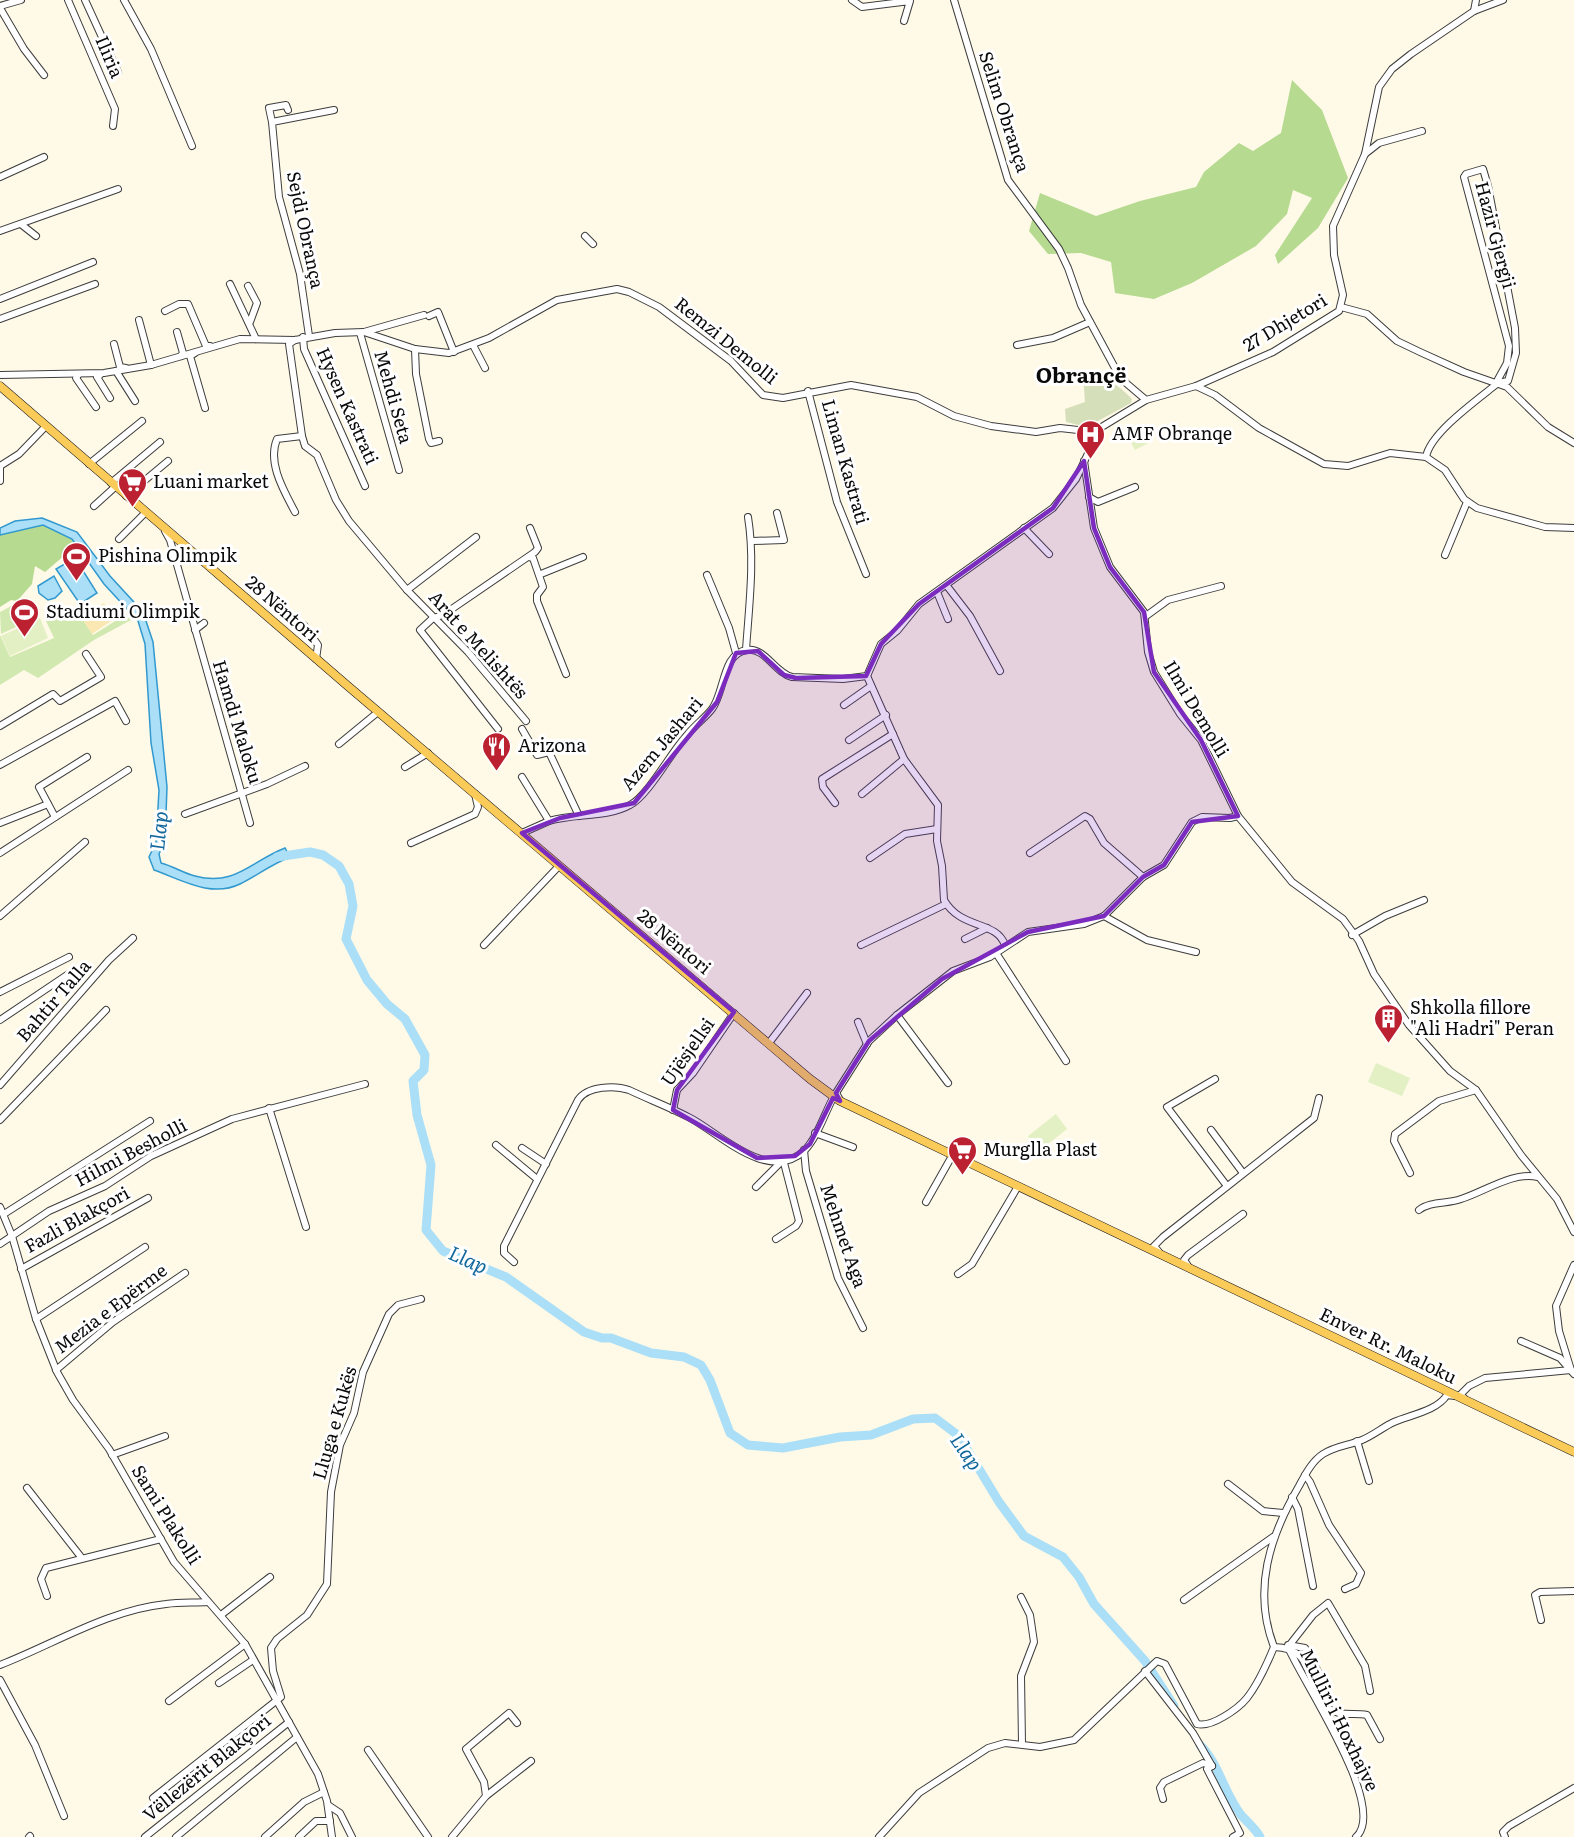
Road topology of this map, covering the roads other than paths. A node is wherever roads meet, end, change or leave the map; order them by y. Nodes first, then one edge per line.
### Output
1 (21, 0) edge
2 (68, 0) edge
3 (85, 0) edge
4 (124, 0) edge
5 (852, 0) edge
6 (954, 0) edge
7 (1476, 0) edge
8 (1503, 0) edge
9 (0, 7) edge
10 (1474, 11) junction
11 (904, 21) dead end
12 (118, 72) dead end
13 (44, 75) dead end
14 (288, 110) dead end
15 (334, 110) dead end
16 (272, 122) junction
17 (113, 126) dead end
18 (1422, 131) dead end
19 (192, 146) dead end
20 (1365, 154) junction
21 (44, 157) dead end
22 (0, 177) edge
23 (118, 189) dead end
24 (22, 225) junction
25 (0, 231) edge
26 (36, 236) dead end
27 (585, 236) dead end
28 (592, 243) dead end
29 (93, 262) dead end
30 (95, 284) dead end
31 (230, 284) dead end
32 (248, 286) dead end
33 (1508, 290) junction
34 (0, 299) edge
35 (1497, 303) junction
36 (1341, 307) junction
37 (165, 311) dead end
38 (0, 319) edge
39 (139, 321) dead end
40 (250, 322) junction
41 (1090, 322) junction
42 (177, 332) dead end
43 (362, 332) junction
44 (306, 337) junction
45 (256, 339) junction
46 (295, 340) junction
47 (114, 344) dead end
48 (473, 345) junction
49 (1017, 345) dead end
50 (211, 346) junction
51 (200, 349) junction
52 (415, 349) junction
53 (454, 352) junction
54 (181, 357) junction
55 (151, 365) junction
56 (485, 368) dead end
57 (130, 369) junction
58 (116, 371) junction
59 (104, 373) junction
60 (0, 375) edge
61 (78, 375) junction
62 (1497, 383) junction
63 (0, 386) edge
64 (1196, 387) junction
65 (808, 391) junction
66 (110, 398) dead end
67 (1146, 400) junction
68 (135, 401) dead end
69 (96, 407) dead end
70 (205, 408) dead end
71 (142, 421) dead end
72 (46, 426) junction
73 (1096, 432) junction
74 (302, 436) junction
75 (439, 441) dead end
76 (160, 442) dead end
77 (1574, 443) edge
78 (1426, 457) junction
79 (168, 461) dead end
80 (1084, 461) junction
81 (88, 464) junction
82 (399, 470) dead end
83 (0, 481) edge
84 (113, 485) junction
85 (365, 486) dead end
86 (1135, 487) dead end
87 (126, 496) junction
88 (1088, 496) junction
89 (1467, 502) junction
90 (94, 506) dead end
91 (146, 512) junction
92 (295, 512) dead end
93 (777, 513) dead end
94 (748, 517) dead end
95 (162, 527) junction
96 (530, 528) dead end
97 (1024, 528) junction
98 (1574, 528) edge
99 (476, 537) dead end
100 (119, 538) dead end
101 (752, 541) junction
102 (1049, 554) dead end
103 (1445, 555) dead end
104 (529, 557) junction
105 (583, 557) dead end
106 (541, 574) junction
107 (866, 574) dead end
108 (706, 575) dead end
109 (947, 586) junction
110 (1221, 586) dead end
111 (407, 590) junction
112 (937, 592) junction
113 (1146, 616) junction
114 (433, 618) junction
115 (948, 619) dead end
116 (204, 623) dead end
117 (304, 625) dead end
118 (195, 630) junction
119 (746, 650) junction
120 (736, 653) junction
121 (86, 654) dead end
122 (316, 659) junction
123 (1000, 671) dead end
124 (566, 674) dead end
125 (867, 676) junction
126 (871, 686) junction
127 (844, 705) dead end
128 (378, 712) junction
129 (886, 715) junction
130 (526, 721) dead end
131 (126, 722) dead end
132 (1, 724) edge
133 (498, 729) dead end
134 (522, 729) dead end
135 (893, 734) junction
136 (849, 740) dead end
137 (339, 744) dead end
138 (428, 753) junction
139 (87, 757) dead end
140 (903, 757) junction
141 (0, 765) edge
142 (305, 766) dead end
143 (405, 768) dead end
144 (128, 770) dead end
145 (522, 777) dead end
146 (242, 793) junction
147 (475, 794) junction
148 (862, 794) dead end
149 (835, 803) dead end
150 (48, 804) junction
151 (185, 814) dead end
152 (579, 816) junction
153 (1238, 816) junction
154 (55, 817) junction
155 (549, 821) junction
156 (0, 823) edge
157 (250, 823) dead end
158 (937, 829) junction
159 (522, 833) junction
160 (85, 842) dead end
161 (411, 843) dead end
162 (0, 853) edge
163 (1030, 853) dead end
164 (870, 858) dead end
165 (559, 866) junction
166 (1143, 877) junction
167 (1424, 900) dead end
168 (946, 904) junction
169 (0, 916) edge
170 (1104, 916) junction
171 (988, 928) junction
172 (1352, 935) junction
173 (133, 938) dead end
174 (965, 939) dead end
175 (484, 945) dead end
176 (861, 945) dead end
177 (1005, 945) junction
178 (996, 952) junction
179 (1196, 952) dead end
180 (69, 957) dead end
181 (70, 973) dead end
182 (0, 992) edge
183 (807, 993) dead end
184 (106, 1010) dead end
185 (734, 1013) junction
186 (897, 1014) junction
187 (0, 1020) edge
188 (858, 1023) dead end
189 (769, 1043) junction
190 (867, 1044) junction
191 (1066, 1060) dead end
192 (1215, 1079) dead end
193 (948, 1083) dead end
194 (365, 1084) dead end
195 (0, 1085) edge
196 (1476, 1090) junction
197 (1319, 1098) dead end
198 (840, 1101) junction
199 (269, 1108) junction
200 (673, 1110) junction
201 (0, 1120) edge
202 (150, 1121) dead end
203 (1211, 1130) dead end
204 (815, 1133) junction
205 (496, 1145) dead end
206 (853, 1147) dead end
207 (522, 1148) dead end
208 (805, 1150) junction
209 (961, 1157) junction
210 (783, 1160) junction
211 (546, 1164) junction
212 (1243, 1173) junction
213 (1410, 1173) dead end
214 (1538, 1177) junction
215 (537, 1179) junction
216 (1227, 1186) junction
217 (756, 1187) dead end
218 (1025, 1189) junction
219 (148, 1198) dead end
220 (927, 1202) dead end
221 (0, 1207) edge
222 (1419, 1210) dead end
223 (4, 1214) junction
224 (1243, 1214) dead end
225 (306, 1227) dead end
226 (1574, 1232) edge
227 (12, 1236) junction
228 (776, 1239) dead end
229 (0, 1244) edge
230 (145, 1247) dead end
231 (1159, 1252) junction
232 (514, 1262) dead end
233 (1574, 1265) edge
234 (1188, 1267) junction
235 (21, 1269) junction
236 (185, 1273) dead end
237 (958, 1274) dead end
238 (421, 1299) dead end
239 (36, 1319) junction
240 (863, 1328) dead end
241 (1521, 1341) dead end
242 (57, 1370) junction
243 (1572, 1372) edge
244 (1456, 1396) junction
245 (1466, 1400) junction
246 (165, 1436) dead end
247 (1357, 1441) junction
248 (1574, 1452) edge
249 (112, 1455) junction
250 (1305, 1474) junction
251 (1369, 1481) dead end
252 (1228, 1484) dead end
253 (27, 1488) dead end
254 (1292, 1497) junction
255 (1283, 1513) junction
256 (1273, 1537) junction
257 (161, 1539) junction
258 (81, 1557) junction
259 (270, 1577) dead end
260 (1313, 1586) dead end
261 (1345, 1589) dead end
262 (1574, 1591) edge
263 (47, 1596) dead end
264 (1021, 1597) dead end
265 (1184, 1600) dead end
266 (208, 1602) junction
267 (221, 1615) junction
268 (1541, 1620) dead end
269 (245, 1644) junction
270 (1288, 1646) junction
271 (1274, 1647) junction
272 (253, 1660) junction
273 (0, 1665) edge
274 (1147, 1669) junction
275 (0, 1680) edge
276 (219, 1683) dead end
277 (1327, 1688) dead end
278 (1370, 1691) dead end
279 (276, 1700) junction
280 (169, 1701) dead end
281 (1324, 1705) junction
282 (289, 1722) junction
283 (517, 1723) dead end
284 (297, 1737) junction
285 (1380, 1739) dead end
286 (1022, 1744) junction
287 (368, 1750) dead end
288 (1352, 1755) dead end
289 (531, 1761) dead end
290 (1212, 1766) junction
291 (1574, 1788) edge
292 (324, 1792) junction
293 (486, 1796) junction
294 (153, 1798) dead end
295 (1163, 1799) dead end
296 (327, 1805) junction
297 (64, 1816) dead end
298 (330, 1821) junction
299 (144, 1837) edge
300 (176, 1837) edge
301 (266, 1837) edge
302 (299, 1837) edge
303 (332, 1837) edge
304 (352, 1837) edge
305 (428, 1837) edge
306 (452, 1837) edge
307 (879, 1837) edge
308 (1233, 1837) edge
309 (1356, 1837) edge
310 (1505, 1837) edge

1 - 9 street
2 - 17 street, Iliria
3 - 12 street
4 - 19 street
5 - 11 street
6 - 41 street, Selim Obrança
7 - 10 street
8 - 10 street, 27 Dhjetori
9 - 13 street
10 - 20 street, 27 Dhjetori
14 - 16 street
15 - 16 street
16 - 44 street, Sejdi Obrança
18 - 20 street
20 - 36 street, 27 Dhjetori
21 - 22 street
23 - 24 street
24 - 25 street
24 - 26 street
27 - 28 street
29 - 34 street
30 - 38 street
31 - 40 street
32 - 40 street
33 - 35 street, Hazir Gjergji
33 - 35 street, Hazir Gjergji
33 - 62 street, Hazir Gjergji
35 - 62 street, Hazir Gjergji
36 - 62 street
36 - 64 street, 27 Dhjetori
37 - 50 street
39 - 55 street
40 - 45 street
41 - 49 street
41 - 67 street, Selim Obrança
42 - 54 street
43 - 44 street, Remzi Demolli
43 - 52 street, Remzi Demolli
43 - 53 street
43 - 82 street, Mehdi Seta
44 - 46 street, Remzi Demolli
44 - 85 street, Hysen Kastrati
45 - 46 street, Remzi Demolli
45 - 50 street, Remzi Demolli
46 - 74 street, Arat e Melishtës
47 - 57 street
48 - 53 street, Remzi Demolli
48 - 56 street
48 - 65 street, Remzi Demolli
50 - 51 street, Remzi Demolli
51 - 54 street, Remzi Demolli
51 - 70 street
52 - 53 street, Remzi Demolli
52 - 75 street
54 - 55 street, Remzi Demolli
55 - 57 street, Remzi Demolli
57 - 58 street, Remzi Demolli
58 - 59 street, Remzi Demolli
58 - 68 street
59 - 61 street, Remzi Demolli
59 - 66 street
60 - 61 street, Remzi Demolli
61 - 69 street
62 - 77 street
62 - 78 street, Hazir Gjergji
63 - 72 main road, 28 Nëntori
64 - 67 street, 27 Dhjetori
64 - 78 street
65 - 73 street, Remzi Demolli
65 - 107 street, Liman Kastrati
67 - 73 street, 27 Dhjetori
71 - 81 street
72 - 81 main road, 28 Nëntori
72 - 83 street
73 - 80 street
74 - 92 street
74 - 111 street, Arat e Melishtës
76 - 84 street
78 - 89 street
79 - 87 street
80 - 88 street, Ilmi Demolli
80 - 97 street
81 - 84 main road, 28 Nëntori
84 - 87 main road, 28 Nëntori
84 - 90 street
86 - 88 street
87 - 91 main road, 28 Nëntori
88 - 113 street, Ilmi Demolli
89 - 98 street
89 - 103 street
91 - 95 main road, 28 Nëntori
91 - 100 street
93 - 101 street
94 - 101 street
95 - 118 street, Hamdi Maloku
95 - 122 main road, 28 Nëntori
96 - 104 street
97 - 102 street
97 - 109 street
99 - 111 street, Arat e Melishtës
101 - 119 street
104 - 106 street
104 - 114 street
105 - 106 street
106 - 124 street
108 - 120 street
109 - 112 street
109 - 123 street
110 - 113 street
111 - 114 street, Arat e Melishtës
112 - 115 street
112 - 125 street
113 - 153 street, Ilmi Demolli
114 - 130 street, Arat e Melishtës
114 - 133 street
116 - 118 street
117 - 122 street, 28 Nëntori
118 - 146 street, Hamdi Maloku
119 - 120 street
119 - 125 street
120 - 152 street, Azem Jashari
121 - 132 street
122 - 128 main road, 28 Nëntori
125 - 126 street
126 - 127 street
126 - 129 street
128 - 137 street
128 - 138 main road, 28 Nëntori
129 - 135 street
129 - 136 street
131 - 141 street
134 - 152 street
135 - 140 street
135 - 149 street
138 - 143 street
138 - 147 main road, 28 Nëntori
139 - 150 street
140 - 148 street
140 - 158 street
142 - 146 street
144 - 154 street
145 - 155 street
146 - 151 street
146 - 157 street, Hamdi Maloku
147 - 159 main road, 28 Nëntori
147 - 161 street
150 - 154 street
150 - 156 street
152 - 155 street, Azem Jashari
153 - 166 street
153 - 172 street, Ilmi Demolli
154 - 162 street
155 - 159 street, Azem Jashari
158 - 164 street
158 - 168 street
159 - 165 main road, 28 Nëntori
160 - 169 street
163 - 166 street
165 - 175 street
165 - 185 main road, 28 Nëntori
166 - 170 street
167 - 172 street
168 - 171 street
168 - 176 street
170 - 177 street
170 - 179 street
171 - 174 street
171 - 177 street
172 - 196 street, Ilmi Demolli
173 - 195 street, Bahtir Talla
177 - 178 street
178 - 186 street
178 - 191 street
180 - 182 street
181 - 187 street
183 - 189 street
184 - 201 street
185 - 189 main road, 28 Nëntori
185 - 200 street, Ujësjellsi
186 - 190 street
186 - 193 street
188 - 190 street
189 - 198 main road, 28 Nëntori
190 - 198 street
192 - 216 street
194 - 199 street, Hilmi Besholli
196 - 213 street
196 - 214 street
197 - 212 street
198 - 204 street
198 - 209 main road, Enver Rr. Maloku
199 - 225 street
199 - 227 street, Hilmi Besholli
200 - 210 street
200 - 211 street
202 - 223 street
203 - 212 street
204 - 206 street
204 - 208 street
205 - 215 street
207 - 211 street
208 - 210 street
208 - 240 street, Mehmet Aga
209 - 218 main road, Enver Rr. Maloku
209 - 220 street
210 - 217 street
210 - 228 street
211 - 215 street
212 - 216 street
214 - 222 street
214 - 226 street
215 - 232 street
216 - 231 street
218 - 231 main road, Enver Rr. Maloku
218 - 237 street
219 - 235 street, Fazli Blakçori
221 - 223 street, Sami Plakolli
223 - 227 street, Sami Plakolli
224 - 234 street
227 - 229 street, Hilmi Besholli
227 - 235 street, Sami Plakolli
230 - 239 street
231 - 234 main road, Enver Rr. Maloku
233 - 243 street
234 - 244 main road, Enver Rr. Maloku
235 - 239 street, Sami Plakolli
236 - 242 street, Mezia e Epërme
238 - 279 street, Lluga e Kukës
239 - 242 street, Sami Plakolli
241 - 243 street
242 - 249 street, Sami Plakolli
243 - 245 street
244 - 245 main road, Enver Rr. Maloku
244 - 247 street
245 - 248 main road, Enver Rr. Maloku
246 - 249 street, Sami Plakolli
247 - 250 street
247 - 251 street
249 - 257 street, Sami Plakolli
250 - 254 street
250 - 261 street
252 - 255 street
253 - 258 street
254 - 255 street
254 - 260 street
255 - 256 street
256 - 265 street
256 - 271 street
257 - 258 street
257 - 266 street, Sami Plakolli
258 - 263 street
259 - 267 street
262 - 268 street
264 - 286 street
266 - 267 street, Sami Plakolli
266 - 273 street
267 - 269 street, Sami Plakolli
269 - 272 street, Sami Plakolli
269 - 280 street
270 - 271 street
270 - 277 street
270 - 278 street
270 - 281 street, Mulliri i Hoxhajve
270 - 309 street, Mulliri i Hoxhajve
271 - 274 street
272 - 276 street
272 - 279 street, Sami Plakolli
274 - 286 street
274 - 290 street
275 - 297 street
279 - 282 street, Sami Plakolli
279 - 294 street
281 - 285 street, Mulliri i Hoxhajve
281 - 288 street, Mulliri i Hoxhajve
282 - 284 street, Sami Plakolli
282 - 299 street, Vëllezërit Blakçori
283 - 293 street
284 - 292 street, Sami Plakolli
284 - 300 street
286 - 307 street
287 - 305 street
289 - 293 street
290 - 295 street
290 - 308 street
291 - 310 street
292 - 296 street, Sami Plakolli
292 - 301 street
293 - 306 street
296 - 298 street, Sami Plakolli
296 - 304 street
298 - 302 street
298 - 303 street, Sami Plakolli

